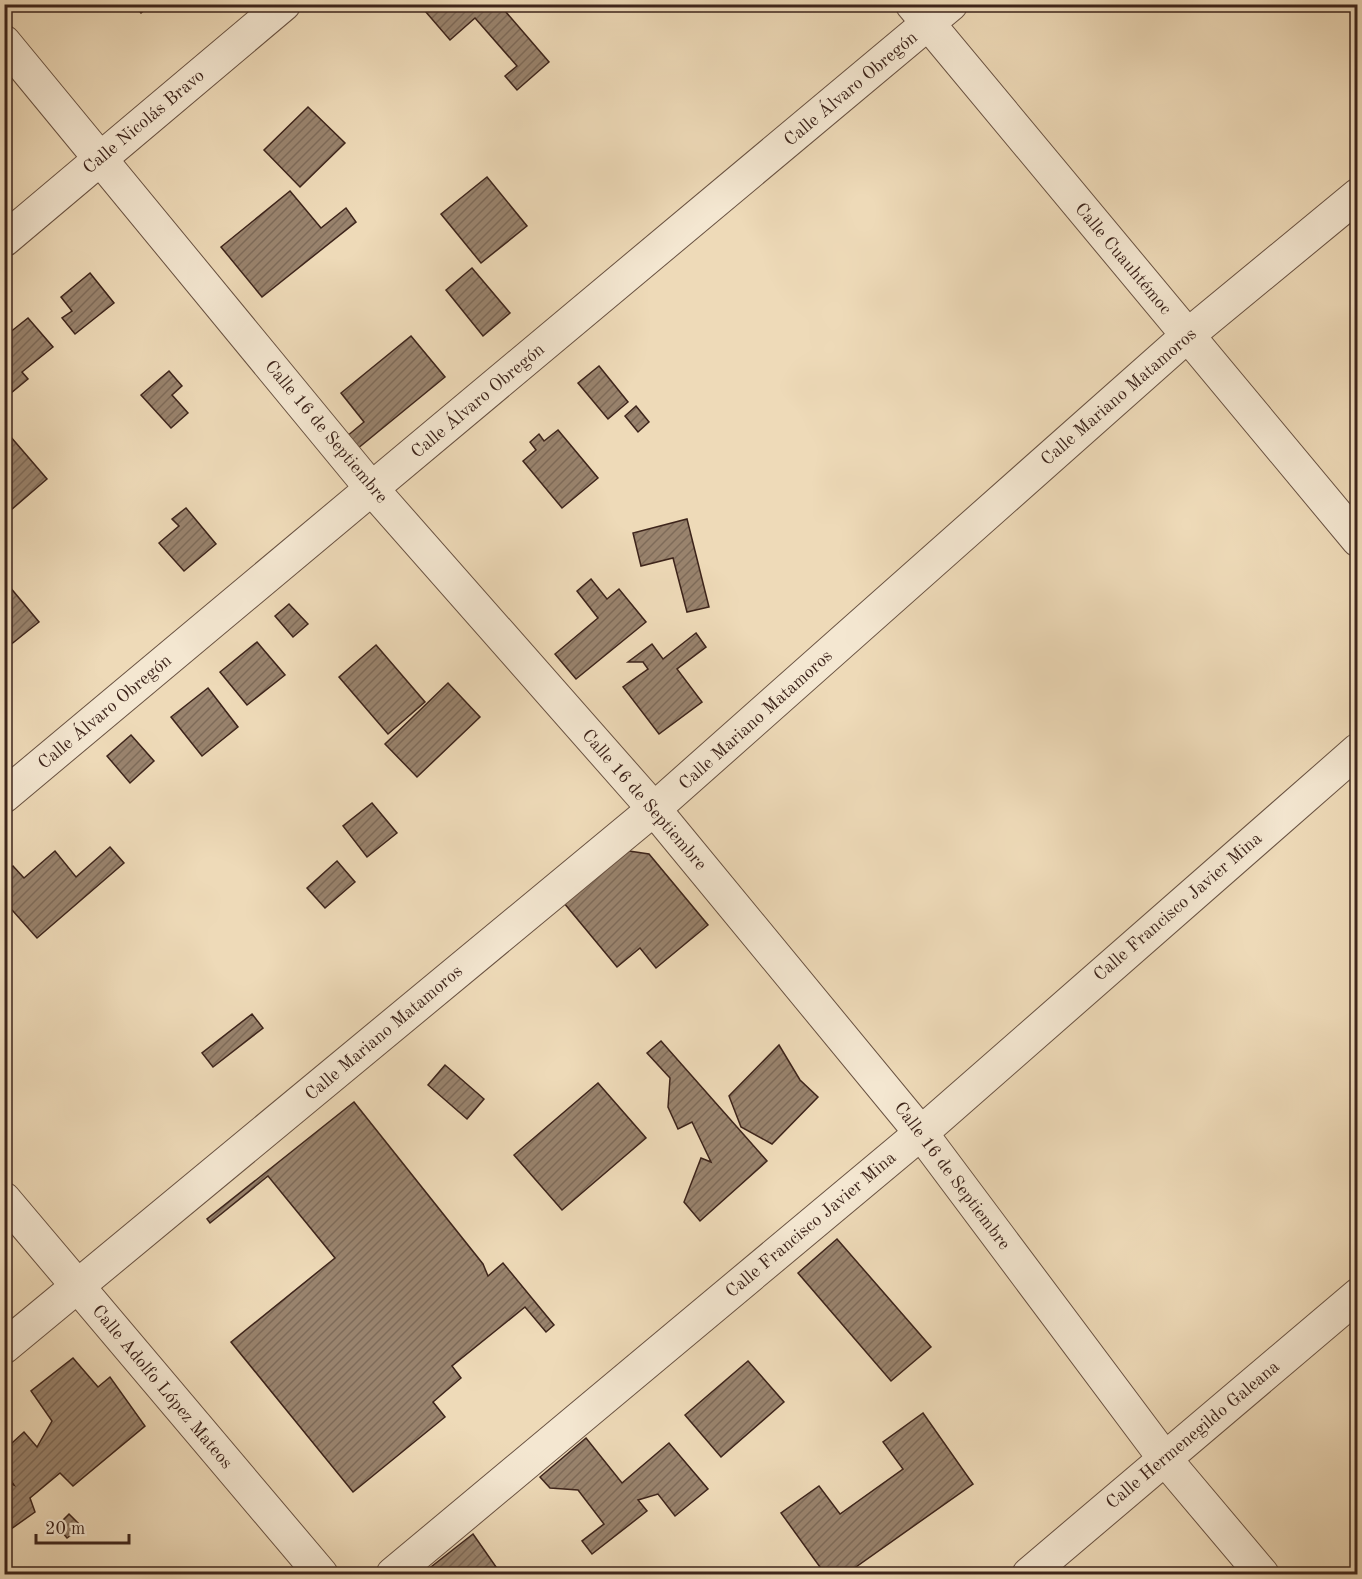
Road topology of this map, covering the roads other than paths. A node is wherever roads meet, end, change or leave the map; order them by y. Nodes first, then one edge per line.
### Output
1 (284, 4) edge
2 (930, 11) edge
3 (4, 42) edge
4 (100, 159) junction
5 (1358, 195) edge
6 (4, 240) edge
7 (1187, 336) junction
8 (372, 489) junction
9 (1358, 540) edge
10 (1358, 750) edge
11 (4, 796) edge
12 (654, 809) junction
13 (921, 1133) junction
14 (4, 1199) edge
15 (77, 1287) junction
16 (1358, 1295) edge
17 (4, 1347) edge
18 (1165, 1459) junction
19 (321, 1575) edge
20 (393, 1575) edge
21 (1029, 1575) edge
22 (1262, 1575) edge

1 - 4 street, Calle Nicolás Bravo
2 - 7 street, Calle Cuauhtémoc
2 - 8 street, Calle Álvaro Obregón
3 - 4 street, Calle 16 de Septiembre
4 - 6 street, Calle Nicolás Bravo
4 - 8 street, Calle 16 de Septiembre
5 - 7 street, Calle Mariano Matamoros
7 - 9 street, Calle Cuauhtémoc
7 - 12 street, Calle Mariano Matamoros
8 - 11 street, Calle Álvaro Obregón
8 - 12 street, Calle 16 de Septiembre
10 - 13 street, Calle Francisco Javier Mina
12 - 13 street, Calle 16 de Septiembre
12 - 15 street, Calle Mariano Matamoros
13 - 18 street, Calle 16 de Septiembre
13 - 20 street, Calle Francisco Javier Mina
14 - 15 street, Calle Adolfo López Mateos
15 - 17 street, Calle Mariano Matamoros
15 - 19 street, Calle Adolfo López Mateos
16 - 18 street, Calle Hermenegildo Galeana
18 - 21 street, Calle Hermenegildo Galeana
18 - 22 street, Calle 16 de Septiembre

